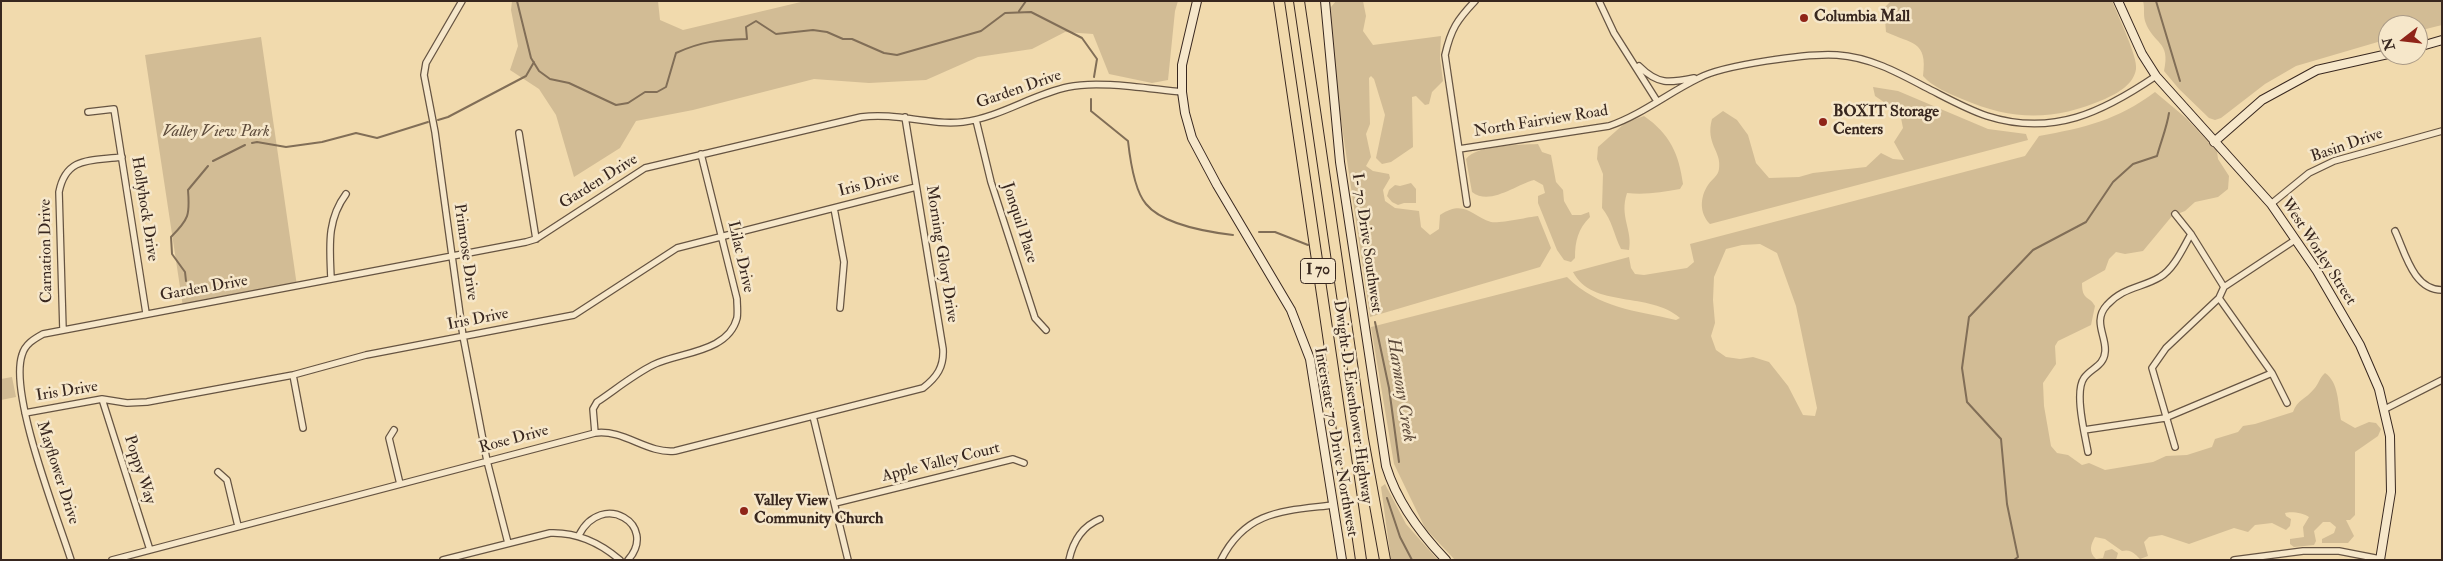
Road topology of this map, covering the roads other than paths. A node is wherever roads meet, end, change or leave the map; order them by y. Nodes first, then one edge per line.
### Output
1 (462, 1) edge
2 (1197, 1) edge
3 (1279, 1) edge
4 (1300, 1) edge
5 (1325, 1) edge
6 (1475, 1) edge
7 (1599, 1) edge
8 (2118, 1) edge
9 (2442, 40) edge
10 (2428, 44) edge
11 (2378, 56) edge
12 (1631, 58) junction
13 (1701, 76) junction
14 (2156, 76) junction
15 (1182, 92) junction
16 (1657, 101) junction
17 (88, 112) dead end
18 (905, 116) junction
19 (976, 120) junction
20 (2442, 131) edge
21 (519, 133) dead end
22 (2214, 142) junction
23 (1460, 149) junction
24 (701, 154) junction
25 (122, 157) junction
26 (916, 187) junction
27 (346, 194) dead end
28 (1467, 204) dead end
29 (2271, 204) junction
30 (834, 208) junction
31 (2175, 214) dead end
32 (2396, 231) dead end
33 (2191, 234) junction
34 (721, 236) junction
35 (536, 239) junction
36 (2295, 240) junction
37 (451, 256) junction
38 (331, 279) junction
39 (2224, 288) junction
40 (2442, 290) edge
41 (2219, 298) junction
42 (840, 308) dead end
43 (146, 313) junction
44 (63, 330) junction
45 (1046, 330) dead end
46 (463, 336) junction
47 (2272, 373) junction
48 (293, 375) junction
49 (2442, 380) edge
50 (923, 388) joint
51 (102, 399) junction
52 (2287, 403) dead end
53 (2385, 409) junction
54 (24, 413) junction
55 (813, 416) junction
56 (2165, 418) junction
57 (303, 428) dead end
58 (394, 430) dead end
59 (2084, 430) junction
60 (595, 433) junction
61 (2175, 447) dead end
62 (2088, 452) dead end
63 (487, 461) junction
64 (1024, 463) dead end
65 (218, 472) dead end
66 (400, 484) junction
67 (835, 503) junction
68 (1333, 506) junction
69 (1100, 519) dead end
70 (238, 526) junction
71 (580, 535) junction
72 (508, 543) junction
73 (150, 550) junction
74 (2267, 558) edge
75 (2380, 559) edge
76 (71, 560) edge
77 (112, 560) edge
78 (443, 560) edge
79 (620, 560) edge
80 (628, 560) edge
81 (848, 560) edge
82 (1069, 560) edge
83 (1221, 560) edge
84 (1342, 560) edge
85 (1361, 560) edge
86 (1385, 560) edge
87 (1446, 560) edge
88 (2234, 560) edge

1 - 37 street, Primrose Drive
2 - 15 street, Interstate 70 Drive Northwest
3 - 85 highway, Dwight D. Eisenhower Highway / I 70
4 - 86 highway, Dwight D. Eisenhower Highway / I 70
5 - 87 street, I- 70 Drive Southwest
6 - 23 street
7 - 12 street
8 - 14 street, West Worley Street
9 - 10 street
11 - 22 street
12 - 13 street
12 - 16 street
13 - 14 street, North Fairview Road
13 - 16 street, North Fairview Road
14 - 22 street, West Worley Street
15 - 19 street, Garden Drive
15 - 68 street, Interstate 70 Drive Northwest
16 - 23 street, North Fairview Road
17 - 25 street, Hollyhock Drive
18 - 19 street, Garden Drive
18 - 24 street, Garden Drive
18 - 26 street, Morning Glory Drive
19 - 45 street, Jonquil Place
20 - 29 street, Basin Drive
21 - 35 street
22 - 29 street, West Worley Street
23 - 28 street
24 - 34 street, Lilac Drive
24 - 35 street, Garden Drive
25 - 43 street, Hollyhock Drive
25 - 44 street, Carnation Drive
26 - 30 street, Iris Drive
26 - 50 street, Morning Glory Drive
27 - 38 street
29 - 36 street, West Worley Street
30 - 34 street, Iris Drive
30 - 42 street
31 - 33 street
32 - 40 street
33 - 39 street
33 - 59 street
34 - 46 street, Iris Drive
34 - 60 street, Lilac Drive
35 - 37 street, Garden Drive
36 - 39 street
36 - 53 street, West Worley Street
37 - 38 street, Garden Drive
37 - 46 street, Primrose Drive
38 - 43 street, Garden Drive
39 - 41 street
41 - 47 street
41 - 56 street
43 - 44 street, Garden Drive
44 - 54 street, Mayflower Drive
46 - 48 street, Iris Drive
46 - 63 street, Primrose Drive
47 - 52 street
47 - 56 street
48 - 51 street, Iris Drive
48 - 57 street
49 - 53 street
50 - 55 street, Rose Drive
51 - 54 street, Iris Drive
51 - 73 street, Poppy Way
53 - 75 street, West Worley Street
54 - 76 street, Mayflower Drive
55 - 60 street, Rose Drive
55 - 67 street
56 - 59 street
56 - 61 street
58 - 66 street
59 - 62 street
60 - 63 street, Rose Drive
63 - 66 street, Rose Drive
63 - 72 street, Primrose Drive
64 - 67 street, Apple Valley Court
65 - 70 street
66 - 70 street, Rose Drive
67 - 81 street
68 - 83 street
68 - 84 street, Interstate 70 Drive Northwest
69 - 82 street
70 - 73 street, Rose Drive
71 - 72 street
71 - 79 street
71 - 80 street
72 - 78 street
73 - 77 street, Rose Drive
74 - 75 street
74 - 88 street

